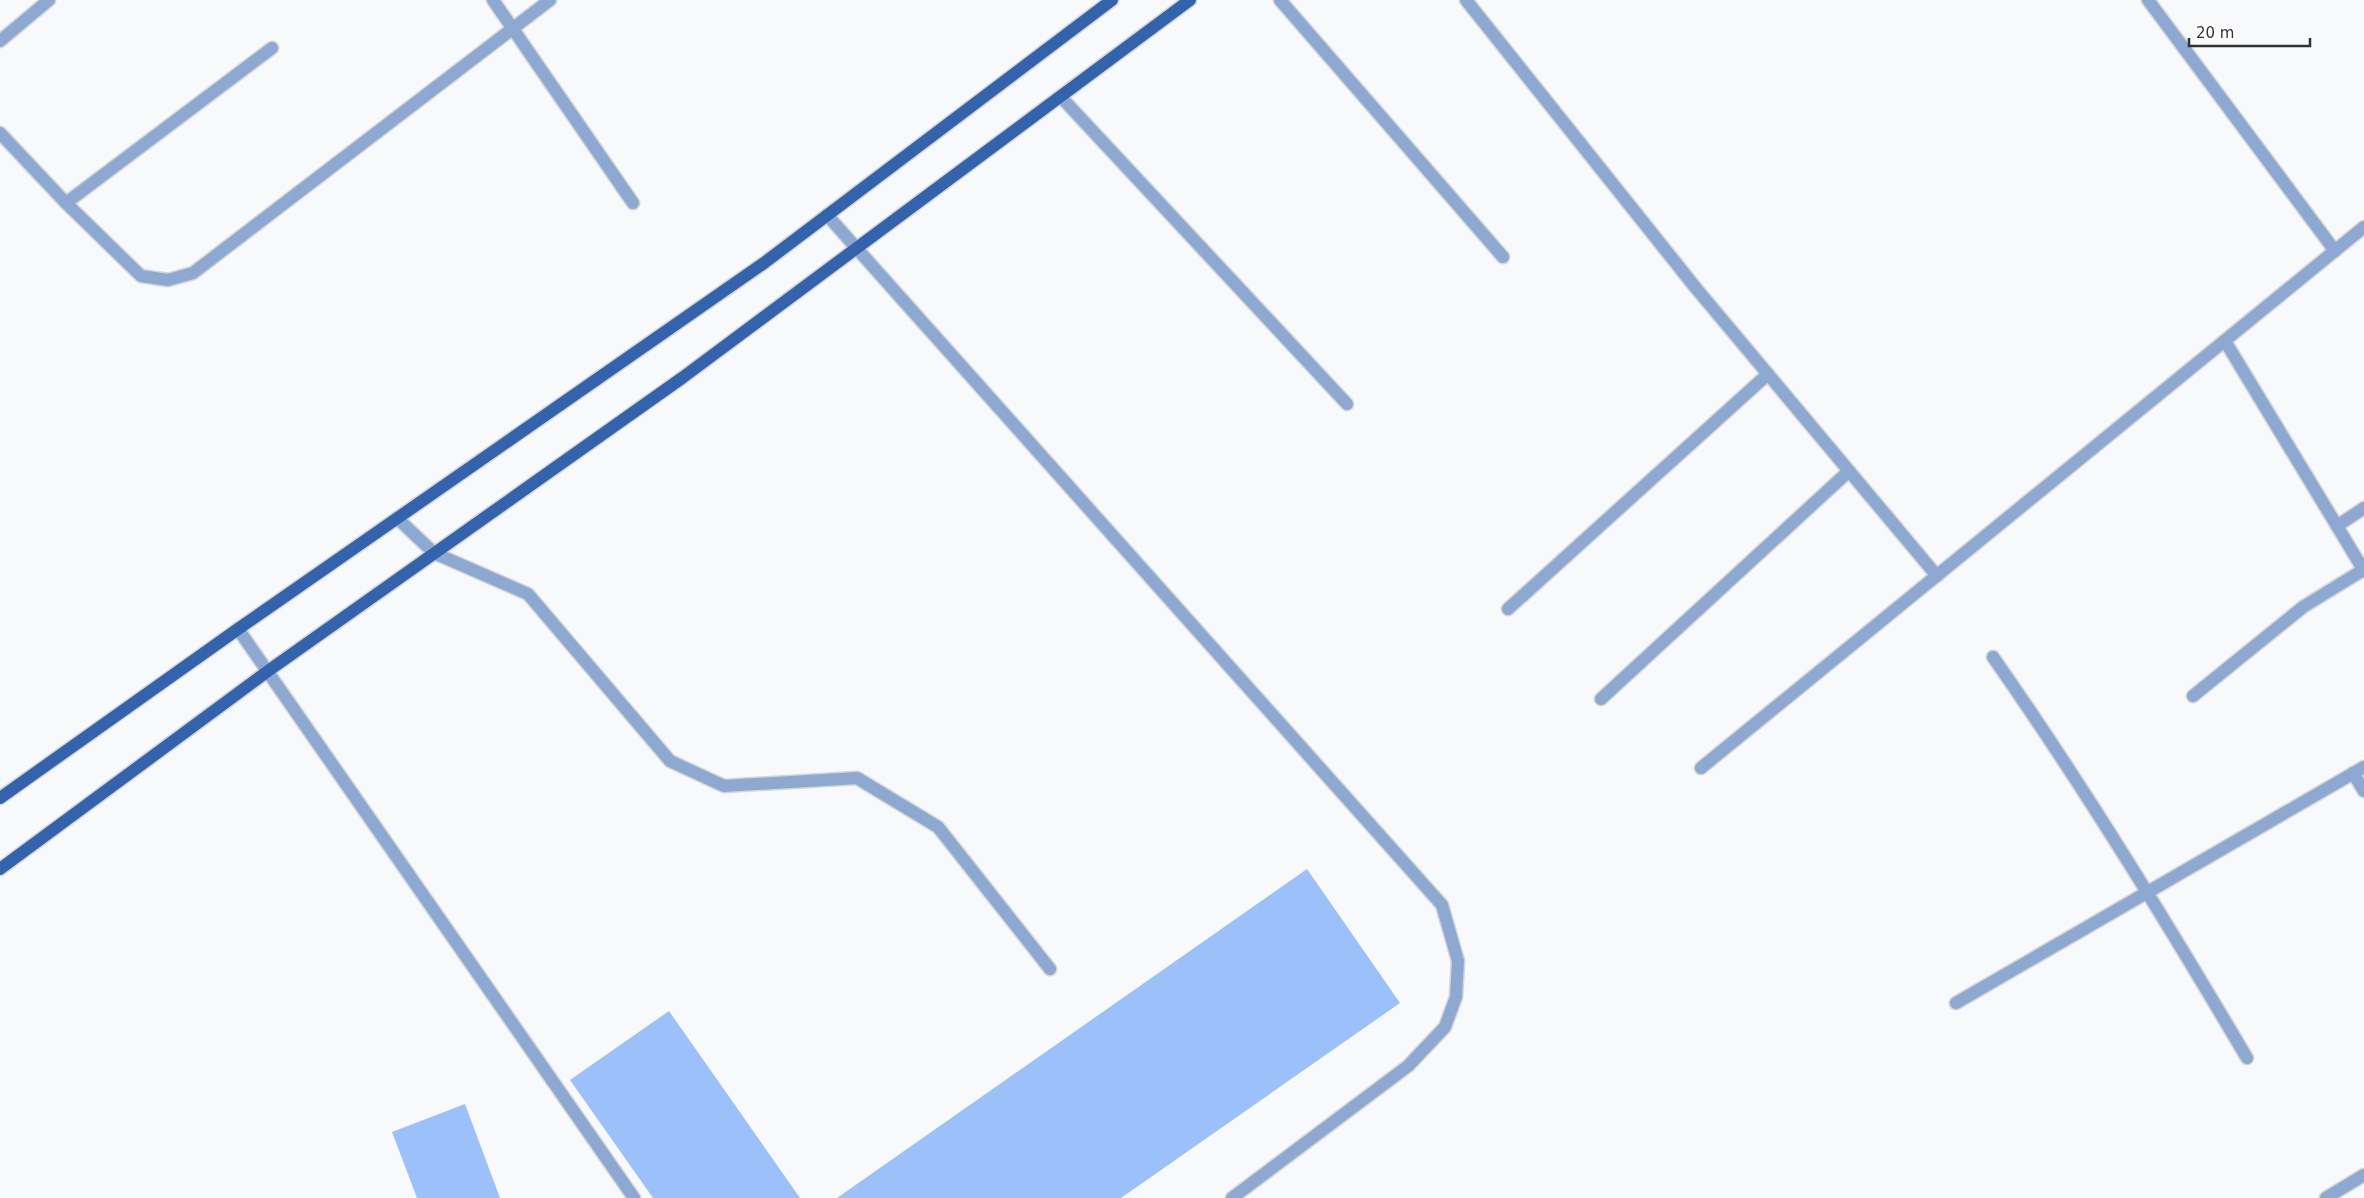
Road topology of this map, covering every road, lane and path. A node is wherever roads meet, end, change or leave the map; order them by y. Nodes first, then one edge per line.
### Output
1 (49, 0) edge
2 (494, 0) edge
3 (550, 0) edge
4 (1112, 0) edge
5 (1190, 0) edge
6 (1280, 0) edge
7 (1466, 0) edge
8 (2148, 0) edge
9 (514, 28) junction
10 (0, 42) edge
11 (272, 48) dead end
12 (1061, 97) junction
13 (0, 133) edge
14 (66, 203) junction
15 (633, 203) dead end
16 (827, 215) junction
17 (2364, 227) edge
18 (855, 248) junction
19 (2335, 251) junction
20 (1503, 257) dead end
21 (2225, 341) junction
22 (1768, 374) junction
23 (1348, 404) dead end
24 (1849, 471) junction
25 (2364, 508) edge
26 (397, 518) junction
27 (2337, 526) junction
28 (434, 553) junction
29 (2363, 571) edge
30 (1937, 576) junction
31 (1508, 608) dead end
32 (238, 629) junction
33 (1993, 657) dead end
34 (268, 671) junction
35 (2193, 696) dead end
36 (1601, 699) dead end
37 (1701, 768) dead end
38 (2359, 770) edge
39 (2364, 791) edge
40 (0, 798) edge
41 (0, 869) edge
42 (2148, 892) junction
43 (1050, 969) dead end
44 (1956, 1003) dead end
45 (2247, 1058) dead end
46 (2364, 1175) edge
47 (634, 1198) edge
48 (1232, 1198) edge
49 (2326, 1198) edge

1 - 10 street
2 - 9 street
3 - 9 street
4 - 16 main road
5 - 12 main road
6 - 20 street
7 - 22 street
8 - 19 street
9 - 14 street
9 - 15 street
11 - 14 street
12 - 18 main road
12 - 23 street
13 - 14 street
16 - 18 street
16 - 26 main road
17 - 19 street
18 - 28 main road
18 - 48 street
19 - 21 street
21 - 27 street
21 - 30 street
22 - 24 street
22 - 31 street
24 - 30 street
24 - 36 street
25 - 27 street
26 - 28 street
26 - 32 main road
27 - 29 street
28 - 34 main road
28 - 43 street
29 - 35 street
30 - 37 street
32 - 34 street
32 - 40 main road
33 - 42 street
34 - 41 main road
34 - 47 street
38 - 39 street
38 - 42 street
42 - 44 street
42 - 45 street
46 - 49 street

